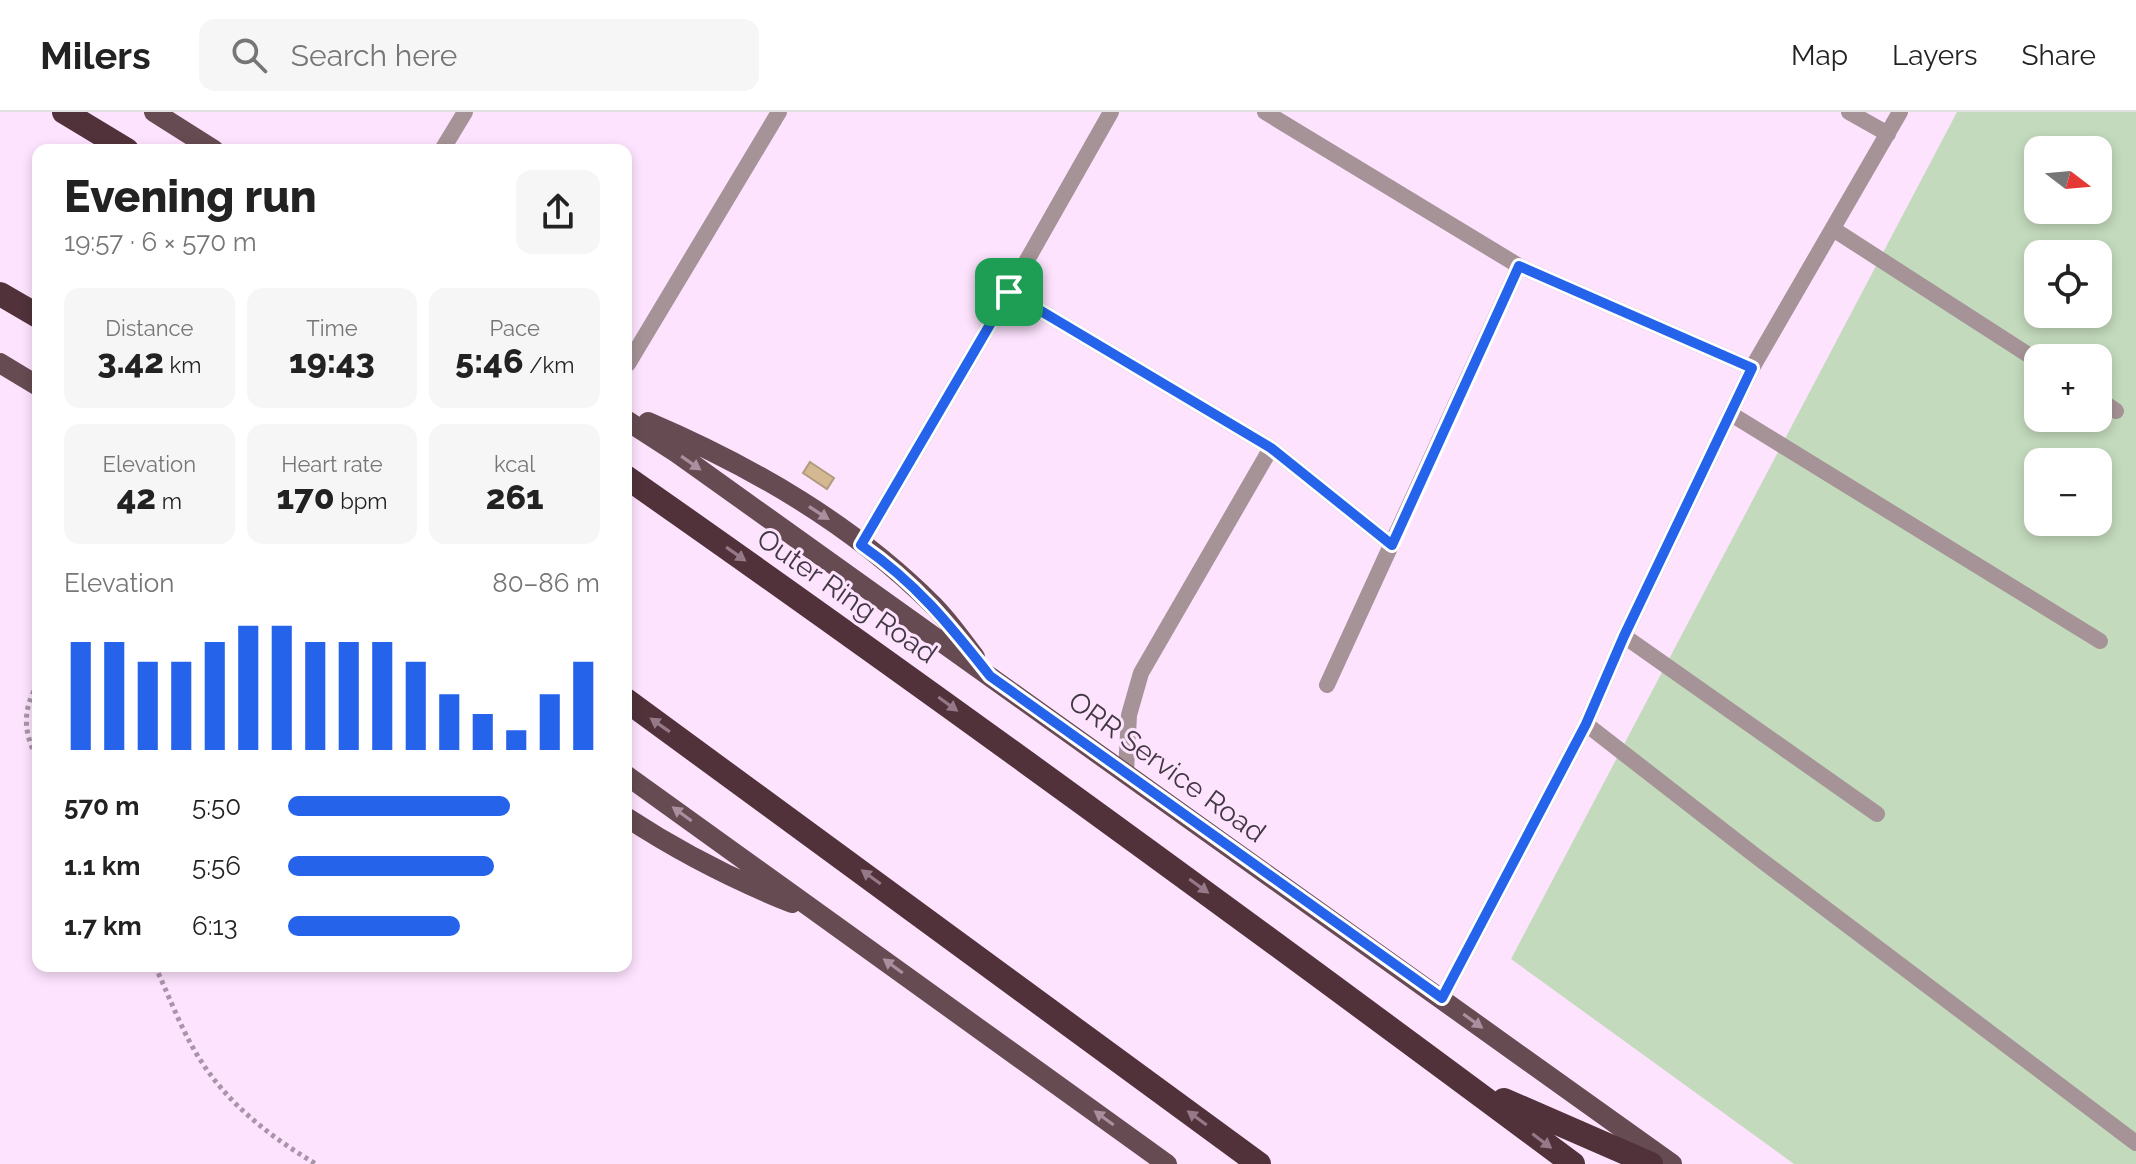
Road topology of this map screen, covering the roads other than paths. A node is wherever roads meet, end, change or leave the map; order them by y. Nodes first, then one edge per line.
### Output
1 (64, 112) edge
2 (154, 112) edge
3 (465, 112) edge
4 (779, 112) edge
5 (1111, 112) edge
6 (1265, 112) edge
7 (1849, 112) edge
8 (1900, 112) edge
9 (1888, 134) junction
10 (117, 144) edge
11 (205, 144) edge
12 (446, 144) edge
13 (1833, 229) junction
14 (1519, 266) junction
15 (1009, 292) junction
16 (0, 294) edge
17 (32, 313) edge
18 (2024, 352) edge
19 (632, 357) edge
20 (0, 363) edge
21 (1752, 368) junction
22 (32, 382) edge
23 (2112, 408) edge
24 (2116, 411) dead end
25 (1731, 414) junction
26 (632, 416) edge
27 (632, 424) edge
28 (1271, 448) junction
29 (632, 481) edge
30 (861, 545) junction
31 (1392, 545) junction
32 (1624, 636) junction
33 (2100, 641) dead end
34 (990, 676) junction
35 (1327, 685) dead end
36 (632, 704) edge
37 (1586, 724) junction
38 (1126, 772) junction
39 (632, 779) edge
40 (1877, 814) dead end
41 (632, 821) edge
42 (825, 917) junction
43 (1442, 998) junction
44 (1465, 1083) junction
45 (2136, 1143) edge
46 (1245, 1156) edge
47 (1167, 1164) edge
48 (1259, 1164) edge
49 (1573, 1164) edge
50 (1651, 1164) edge
51 (1672, 1164) edge

1 - 10 highway
2 - 11 main road
3 - 12 street
4 - 19 street
5 - 15 street
6 - 14 street
7 - 9 street
8 - 9 street
9 - 13 street
13 - 18 street
13 - 21 street
14 - 21 street
14 - 31 street
15 - 28 street
15 - 30 street
16 - 17 highway
20 - 22 main road
21 - 25 street
23 - 24 street
25 - 32 street
25 - 33 street
26 -> 30 main road
27 -> 34 main road, ORR Service Road
28 - 31 street
28 - 38 street
29 -> 44 highway, Outer Ring Road
30 - 34 main road
31 - 35 street
32 - 37 street
32 - 40 street
34 - 38 main road, ORR Service Road
46 -> 36 highway
37 - 43 street
37 - 45 street
38 - 43 main road, ORR Service Road
42 -> 39 main road
41 - 42 main road
47 -> 42 main road
43 -> 51 main road, ORR Service Road
44 -> 49 highway, Outer Ring Road
44 - 50 highway
46 - 48 highway

